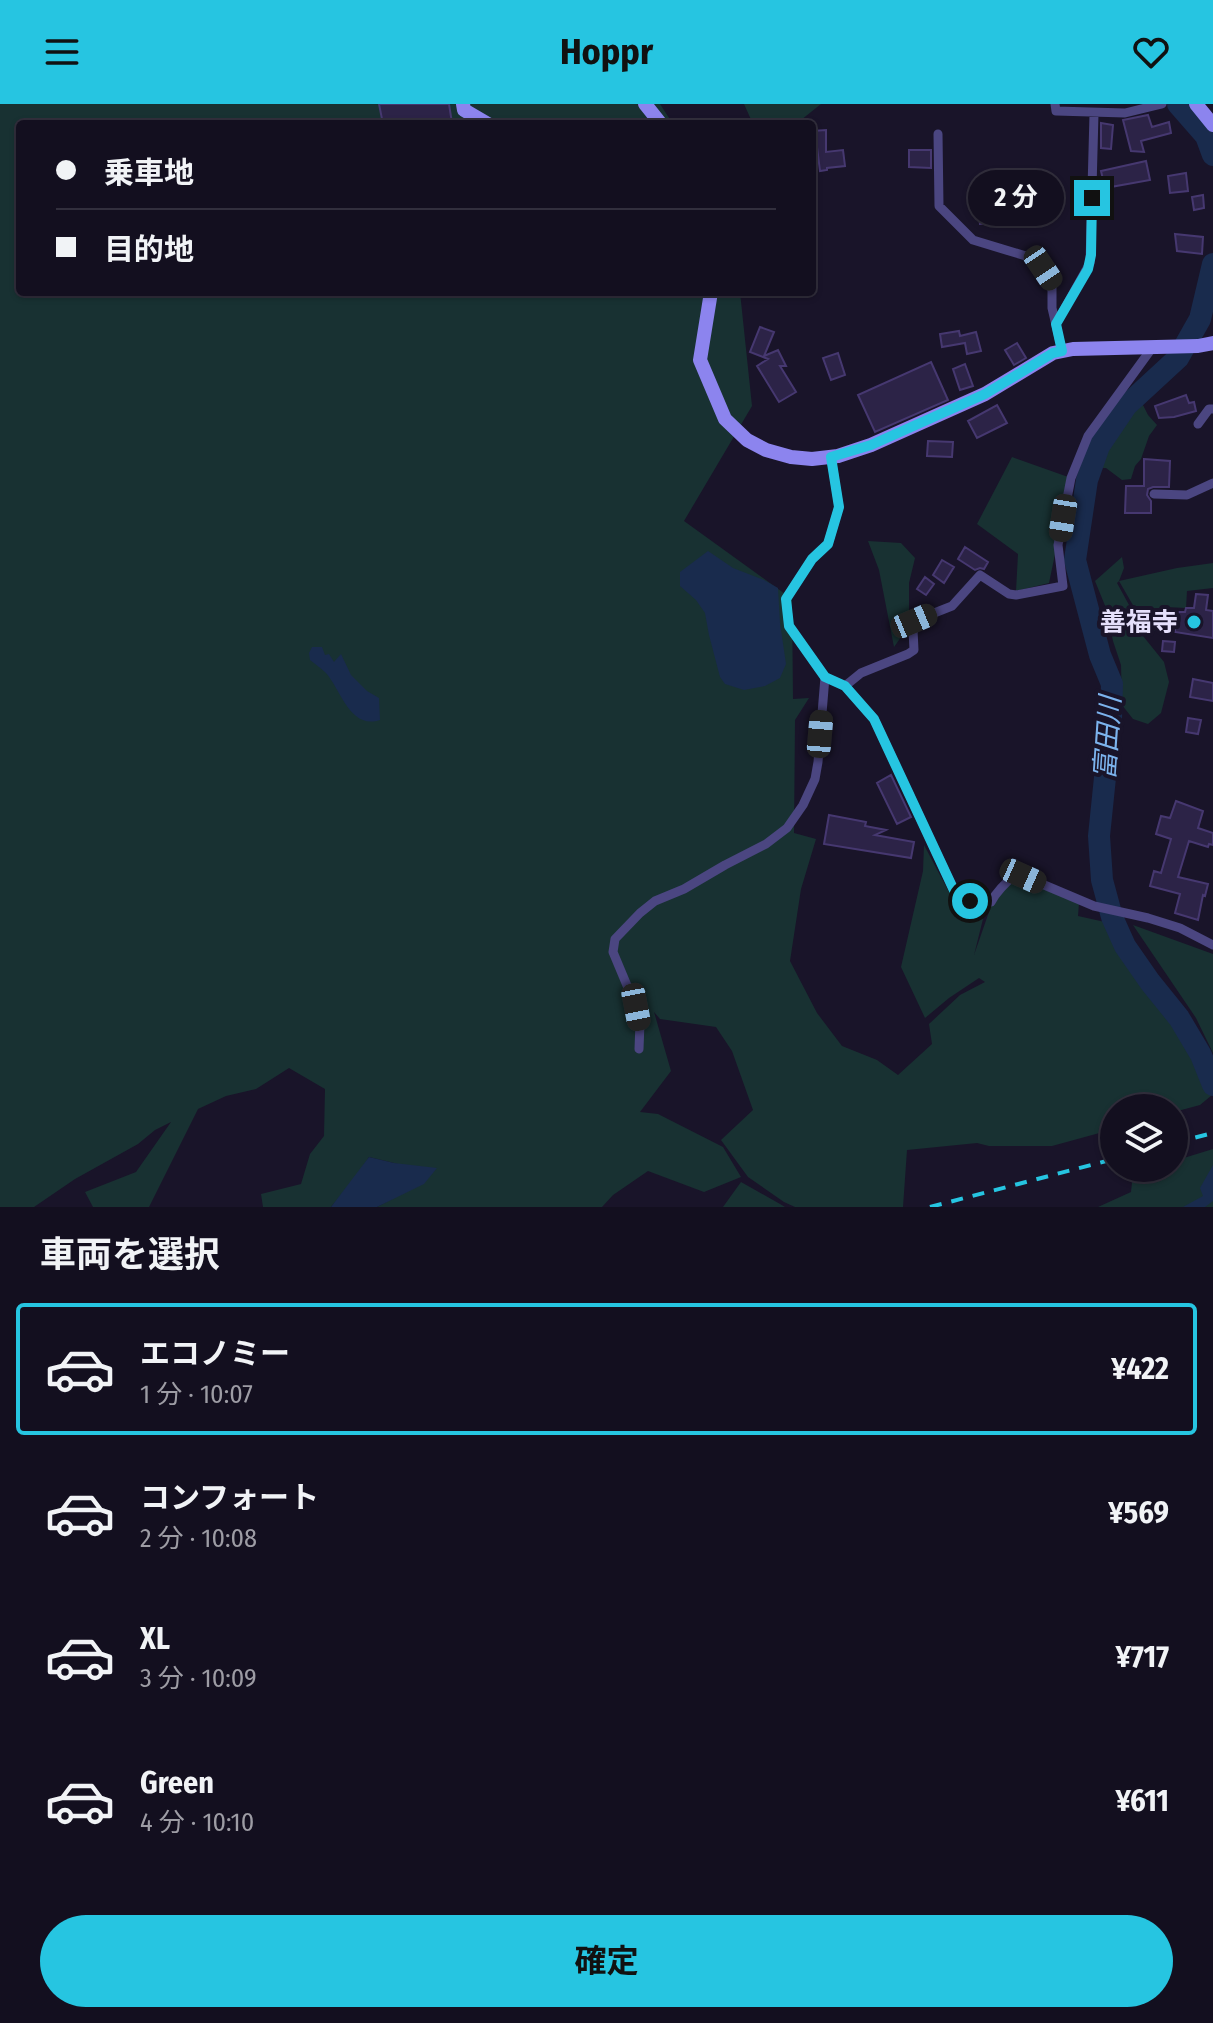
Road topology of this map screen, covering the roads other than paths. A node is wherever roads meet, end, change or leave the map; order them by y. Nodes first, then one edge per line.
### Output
1 (463, 104) edge
2 (645, 104) edge
3 (1055, 104) edge
4 (1162, 104) edge
5 (1196, 104) edge
6 (1094, 114) junction
7 (481, 120) edge
8 (658, 120) edge
9 (1211, 121) edge
10 (938, 134) dead end
11 (710, 296) edge
12 (1056, 324) junction
13 (1206, 344) edge
14 (1152, 348) junction
15 (1062, 351) junction
16 (1213, 409) edge
17 (1198, 424) dead end
18 (831, 457) junction
19 (1213, 483) edge
20 (1154, 494) dead end
21 (825, 677) junction
22 (845, 686) junction
23 (1213, 945) edge
24 (639, 1049) dead end

1 - 7 street
2 - 8 street
3 - 6 street
4 - 6 street
5 - 9 street
6 - 12 street
10 - 12 street
11 - 18 street
12 - 15 street
13 - 14 street
14 - 15 street
14 - 22 street
15 - 18 street
16 - 17 street
18 - 21 street
19 - 20 street
21 - 22 street
21 - 24 street
22 - 23 street

